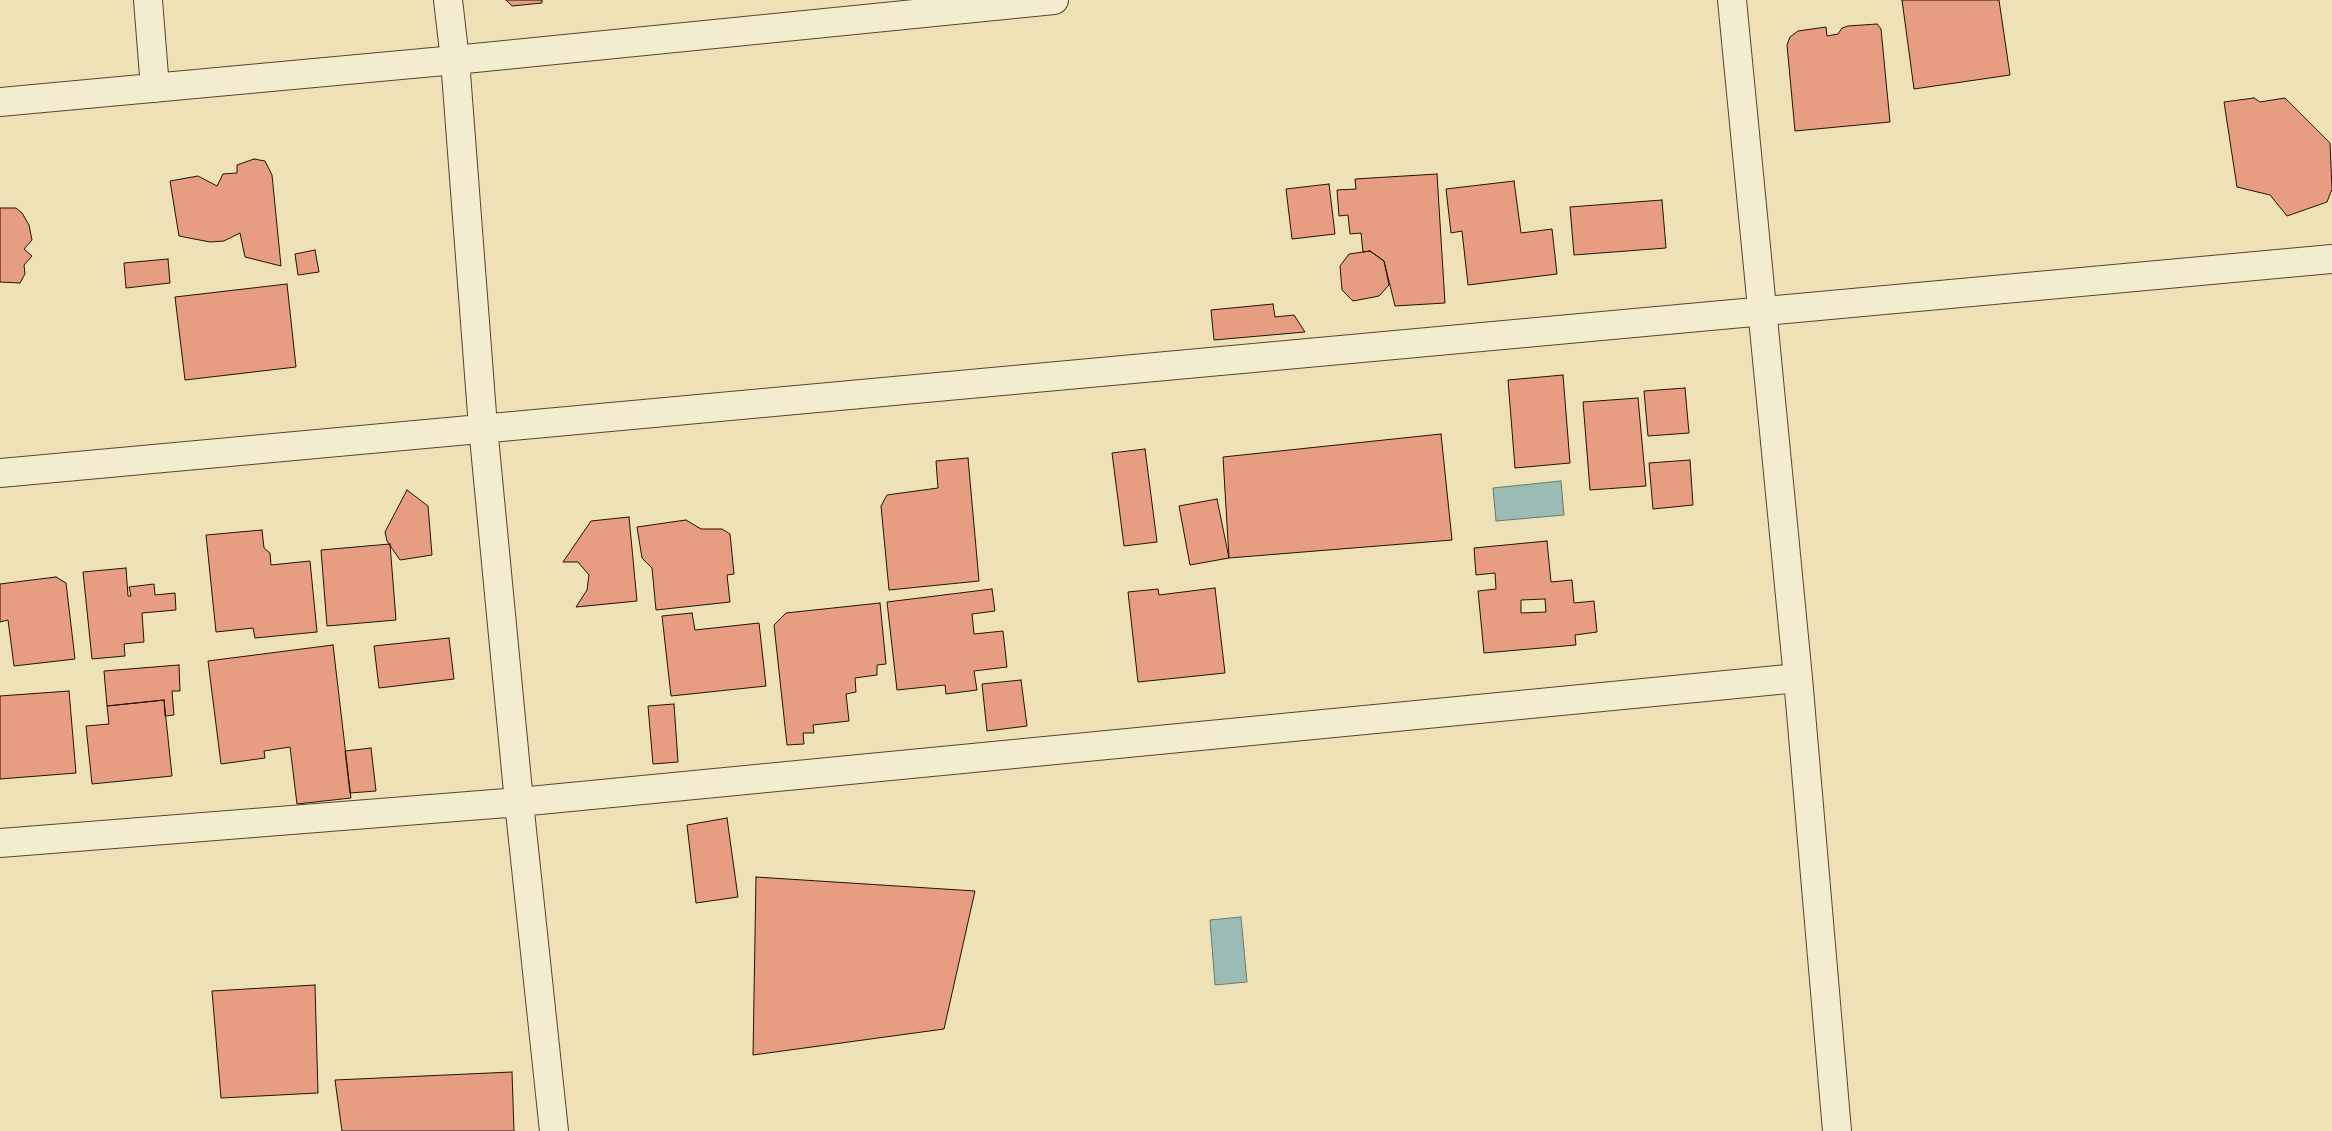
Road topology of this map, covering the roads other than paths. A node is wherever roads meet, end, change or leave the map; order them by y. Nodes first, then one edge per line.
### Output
1 (148, 0) edge
2 (448, 0) edge
3 (1054, 0) edge
4 (1732, 0) edge
5 (455, 60) junction
6 (156, 88) junction
7 (0, 102) edge
8 (2332, 259) edge
9 (1761, 312) junction
10 (483, 427) junction
11 (0, 473) edge
12 (1798, 678) junction
13 (518, 802) junction
14 (0, 843) edge
15 (554, 1131) edge
16 (1837, 1131) edge

1 - 6 street
2 - 5 street
3 - 5 street
4 - 9 street
5 - 6 street
5 - 10 street
6 - 7 street
8 - 9 street
9 - 10 street
9 - 12 street
10 - 11 street
10 - 13 street
12 - 13 street
12 - 16 street
13 - 14 street
13 - 15 street

